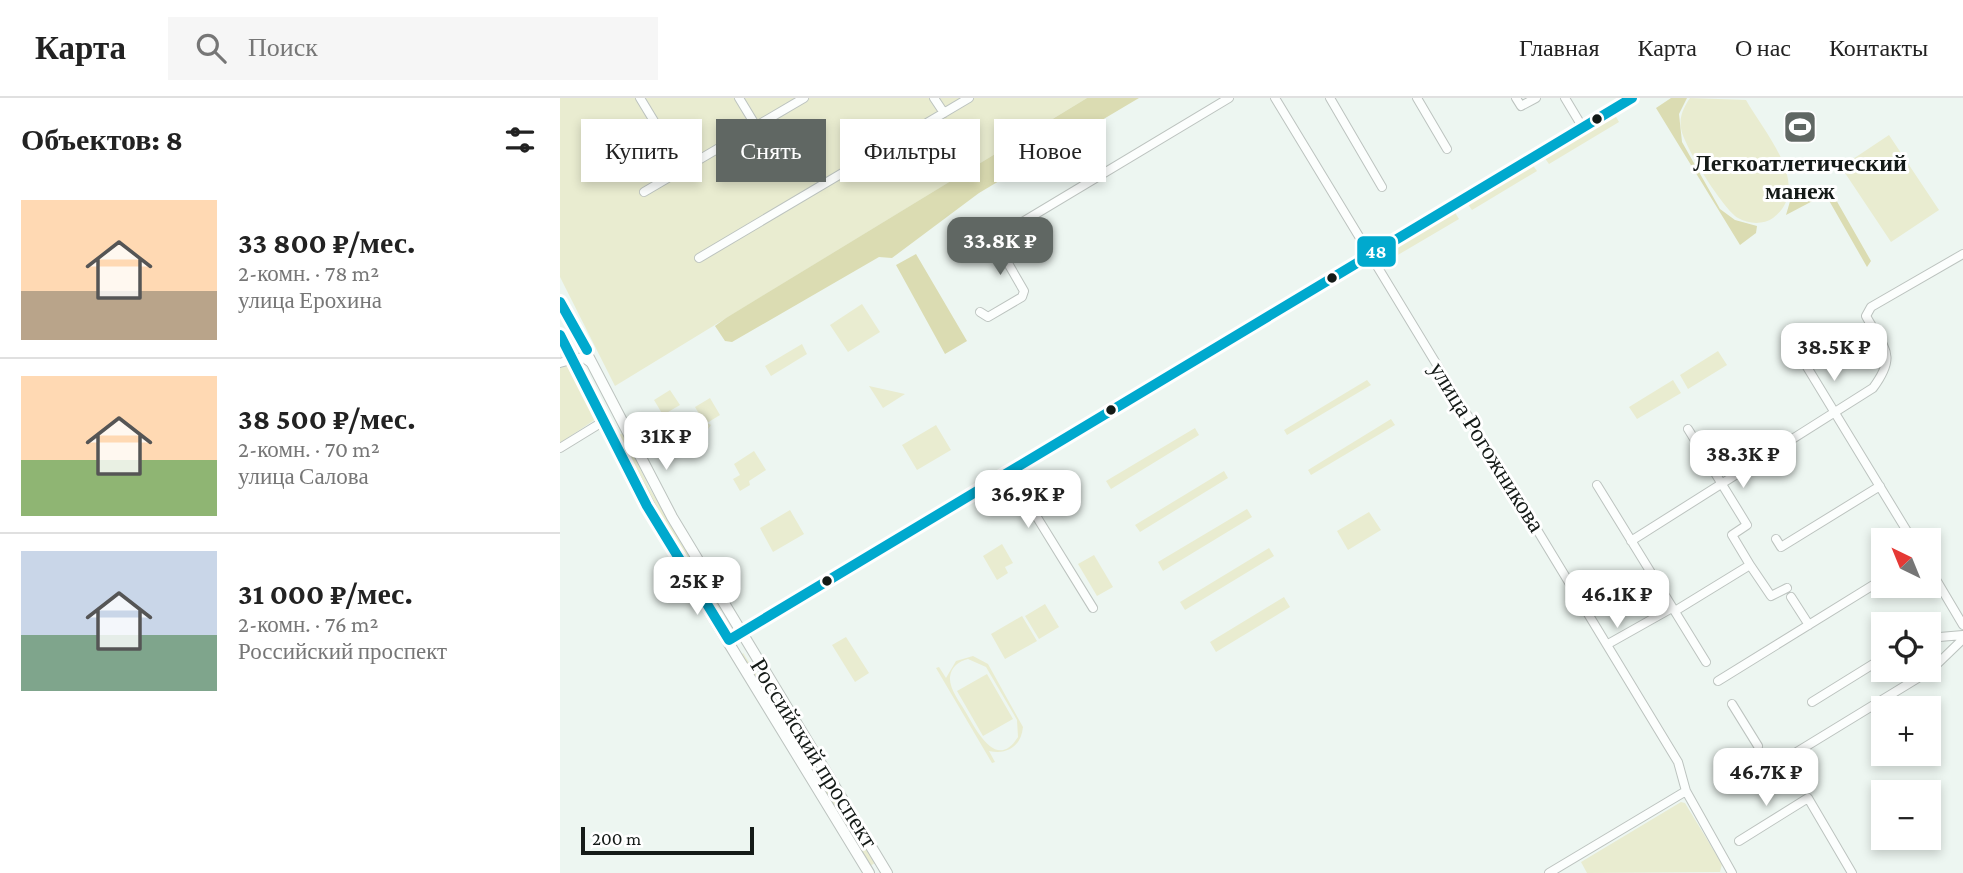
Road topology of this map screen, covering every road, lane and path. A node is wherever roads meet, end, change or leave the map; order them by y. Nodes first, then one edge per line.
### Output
1 (639, 98) edge
2 (739, 98) edge
3 (804, 98) edge
4 (934, 98) edge
5 (969, 98) edge
6 (1229, 98) edge
7 (1275, 98) edge
8 (1330, 98) edge
9 (1417, 98) edge
10 (1516, 98) edge
11 (1536, 98) edge
12 (1565, 98) edge
13 (1632, 98) edge
14 (944, 113) junction
15 (652, 119) edge
16 (752, 119) edge
17 (768, 119) edge
18 (1583, 128) junction
19 (1447, 149) dead end
20 (661, 182) edge
21 (1382, 187) dead end
22 (644, 192) dead end
23 (1963, 254) edge
24 (1368, 256) junction
25 (699, 258) dead end
26 (560, 302) edge
27 (980, 312) dead end
28 (560, 337) edge
29 (573, 358) junction
30 (561, 362) edge
31 (594, 366) junction
32 (1807, 367) dead end
33 (1836, 413) junction
34 (604, 421) junction
35 (1688, 429) dead end
36 (560, 448) edge
37 (1009, 472) junction
38 (1597, 485) dead end
39 (1723, 485) junction
40 (1880, 485) junction
41 (1905, 528) edge
42 (1776, 539) dead end
43 (1631, 541) junction
44 (1750, 565) junction
45 (1871, 586) edge
46 (1787, 588) dead end
47 (1941, 588) edge
48 (1791, 597) dead end
49 (1093, 608) dead end
50 (1674, 610) junction
51 (1809, 625) junction
52 (1963, 625) edge
53 (742, 632) junction
54 (1963, 637) edge
55 (1941, 638) edge
56 (729, 640) junction
57 (1608, 644) junction
58 (1706, 662) dead end
59 (1871, 665) edge
60 (1717, 681) dead end
61 (1812, 702) dead end
62 (1732, 704) dead end
63 (1758, 746) dead end
64 (1787, 758) dead end
65 (1686, 791) junction
66 (1739, 841) dead end
67 (1729, 872) edge
68 (869, 873) edge
69 (887, 873) edge
70 (1549, 873) edge
71 (1852, 873) edge

1 - 15 street
2 - 16 street
3 - 17 street
4 - 14 street
5 - 14 street
6 - 27 street
7 - 24 street, улица Рогожникова
8 - 21 street
9 - 19 street
10 - 11 street
12 - 18 street
13 - 18 main road
14 - 25 street
18 - 24 main road
20 - 22 street
23 - 33 street
24 - 37 main road
24 - 57 street, улица Рогожникова
26 - 31 main road, Российский проспект
28 - 29 main road, Российский проспект
28 - 30 street
29 - 30 street
29 - 31 street
29 - 34 main road, Российский проспект
31 - 53 main road, Российский проспект
32 - 33 street
33 - 39 street
33 - 40 street
34 - 36 street
34 - 56 main road, Российский проспект
35 - 39 street
37 - 49 street
37 - 53 main road
38 - 43 street
39 - 43 street
39 - 44 street
40 - 41 street
40 - 42 street
43 - 50 street
44 - 46 street
44 - 50 street
45 - 51 street
47 - 52 street
48 - 51 street
50 - 57 street
50 - 58 street
51 - 60 street
53 - 56 main road
53 - 69 main road, Российский проспект
54 - 55 street
54 - 64 street
56 - 68 main road, Российский проспект
57 - 65 street, улица Рогожникова
59 - 61 street
62 - 63 street
65 - 67 street, улица Рогожникова
65 - 70 street
66 - 71 street

